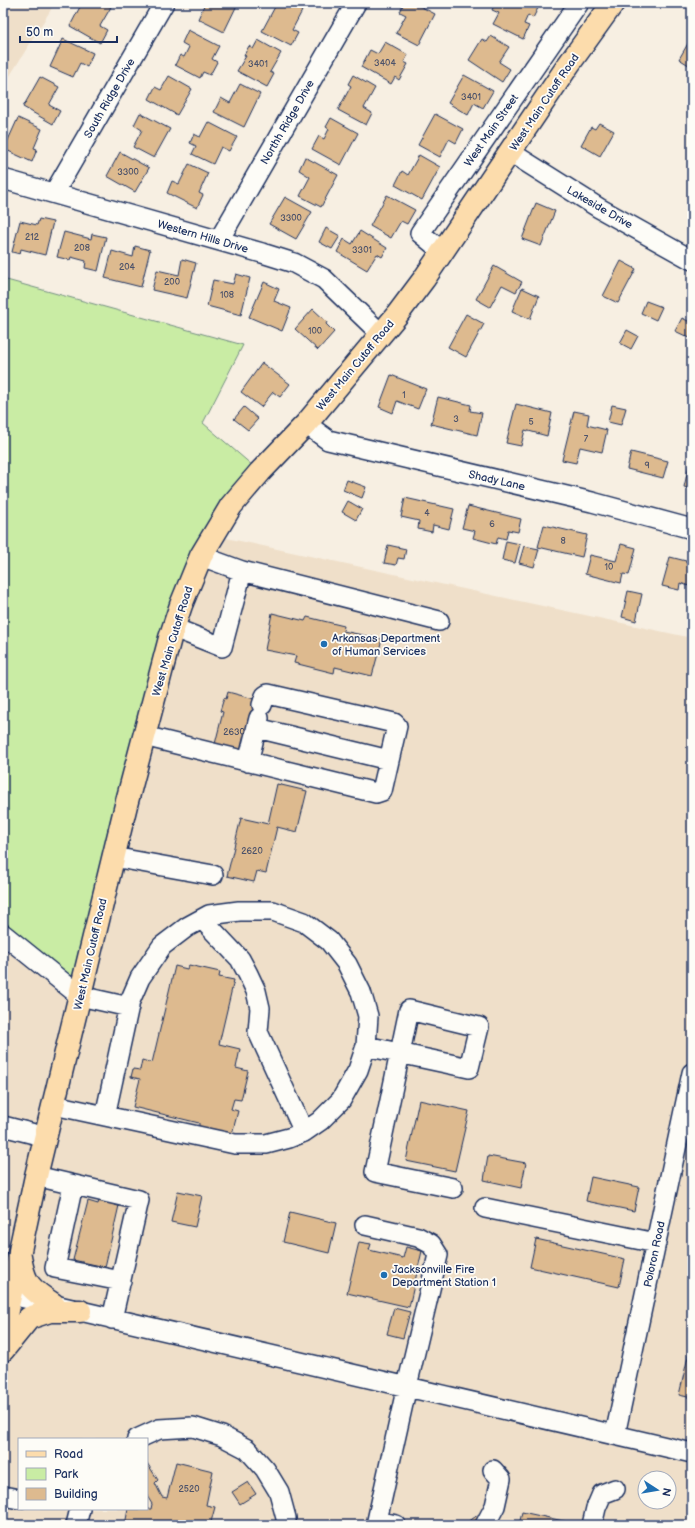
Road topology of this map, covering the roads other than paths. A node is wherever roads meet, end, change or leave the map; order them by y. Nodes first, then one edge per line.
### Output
1 (164, 3) edge
2 (356, 3) edge
3 (579, 3) edge
4 (613, 3) edge
5 (510, 152) junction
6 (3, 179) edge
7 (54, 193) junction
8 (219, 240) junction
9 (443, 252) junction
10 (692, 260) edge
11 (381, 334) junction
12 (306, 424) junction
13 (692, 528) edge
14 (201, 556) junction
15 (242, 571) junction
16 (439, 621) dead end
17 (174, 628) junction
18 (259, 717) junction
19 (144, 736) junction
20 (389, 760) junction
21 (248, 762) junction
22 (113, 857) junction
23 (213, 875) dead end
24 (202, 919) junction
25 (3, 934) edge
26 (80, 996) junction
27 (129, 1007) junction
28 (366, 1046) junction
29 (692, 1073) edge
30 (54, 1105) junction
31 (105, 1116) junction
32 (3, 1126) edge
33 (304, 1132) junction
34 (46, 1137) junction
35 (36, 1176) junction
36 (73, 1185) junction
37 (454, 1188) dead end
38 (484, 1208) dead end
39 (365, 1225) dead end
40 (656, 1243) junction
41 (19, 1251) junction
42 (121, 1281) junction
43 (7, 1294) edge
44 (52, 1304) junction
45 (80, 1311) junction
46 (112, 1319) junction
47 (3, 1329) edge
48 (3, 1350) edge
49 (407, 1386) junction
50 (616, 1435) junction
51 (139, 1438) edge
52 (692, 1453) edge
53 (493, 1470) dead end
54 (615, 1490) dead end
55 (3, 1496) edge
56 (18, 1499) edge
57 (377, 1523) edge
58 (485, 1524) edge
59 (286, 1525) edge
60 (396, 1525) edge
61 (592, 1525) edge

1 - 7 street, South Ridge Drive
2 - 8 street, Northh Ridge Drive
3 - 9 street, West Main Street
4 - 5 main road, West Main Cutoff Road
5 - 9 main road, West Main Cutoff Road
5 - 10 street, Lakeside Drive
6 - 7 street, Western Hills Drive
7 - 8 street, Western Hills Drive
8 - 11 street, Western Hills Drive
9 - 11 main road, West Main Cutoff Road
11 - 12 main road, West Main Cutoff Road
12 - 13 street, Shady Lane
12 - 14 main road, West Main Cutoff Road
14 - 15 street
14 - 17 main road, West Main Cutoff Road
15 - 16 street
15 - 17 street
17 - 19 main road, West Main Cutoff Road
18 - 20 street
18 - 20 street
18 - 21 street
19 - 21 street
19 - 22 main road, West Main Cutoff Road
20 - 21 street
22 - 23 street
22 - 26 main road, West Main Cutoff Road
24 - 27 street
24 - 28 street
24 - 33 street
25 - 26 street
26 - 27 street
26 - 30 main road, West Main Cutoff Road
27 - 31 street
28 - 33 street
28 - 37 street
29 - 40 street, Poloron Road
30 - 31 street
30 - 34 main road, West Main Cutoff Road
31 - 33 street
32 - 34 street
34 - 35 main road, West Main Cutoff Road
35 - 36 street
35 - 41 main road, West Main Cutoff Road
36 - 42 street
36 - 42 street
38 - 40 street
39 - 49 street
40 - 50 street, Poloron Road
41 - 43 main road, West Main Cutoff Road
41 - 44 main road
42 - 46 street
43 - 44 street
43 - 47 main road, West Main Cutoff Road
44 - 45 street
45 - 46 street
45 - 48 main road
46 - 49 street
49 - 50 street
49 - 57 street
50 - 52 street
51 - 59 street
53 - 58 street
54 - 61 street
55 - 56 street
57 - 60 street

